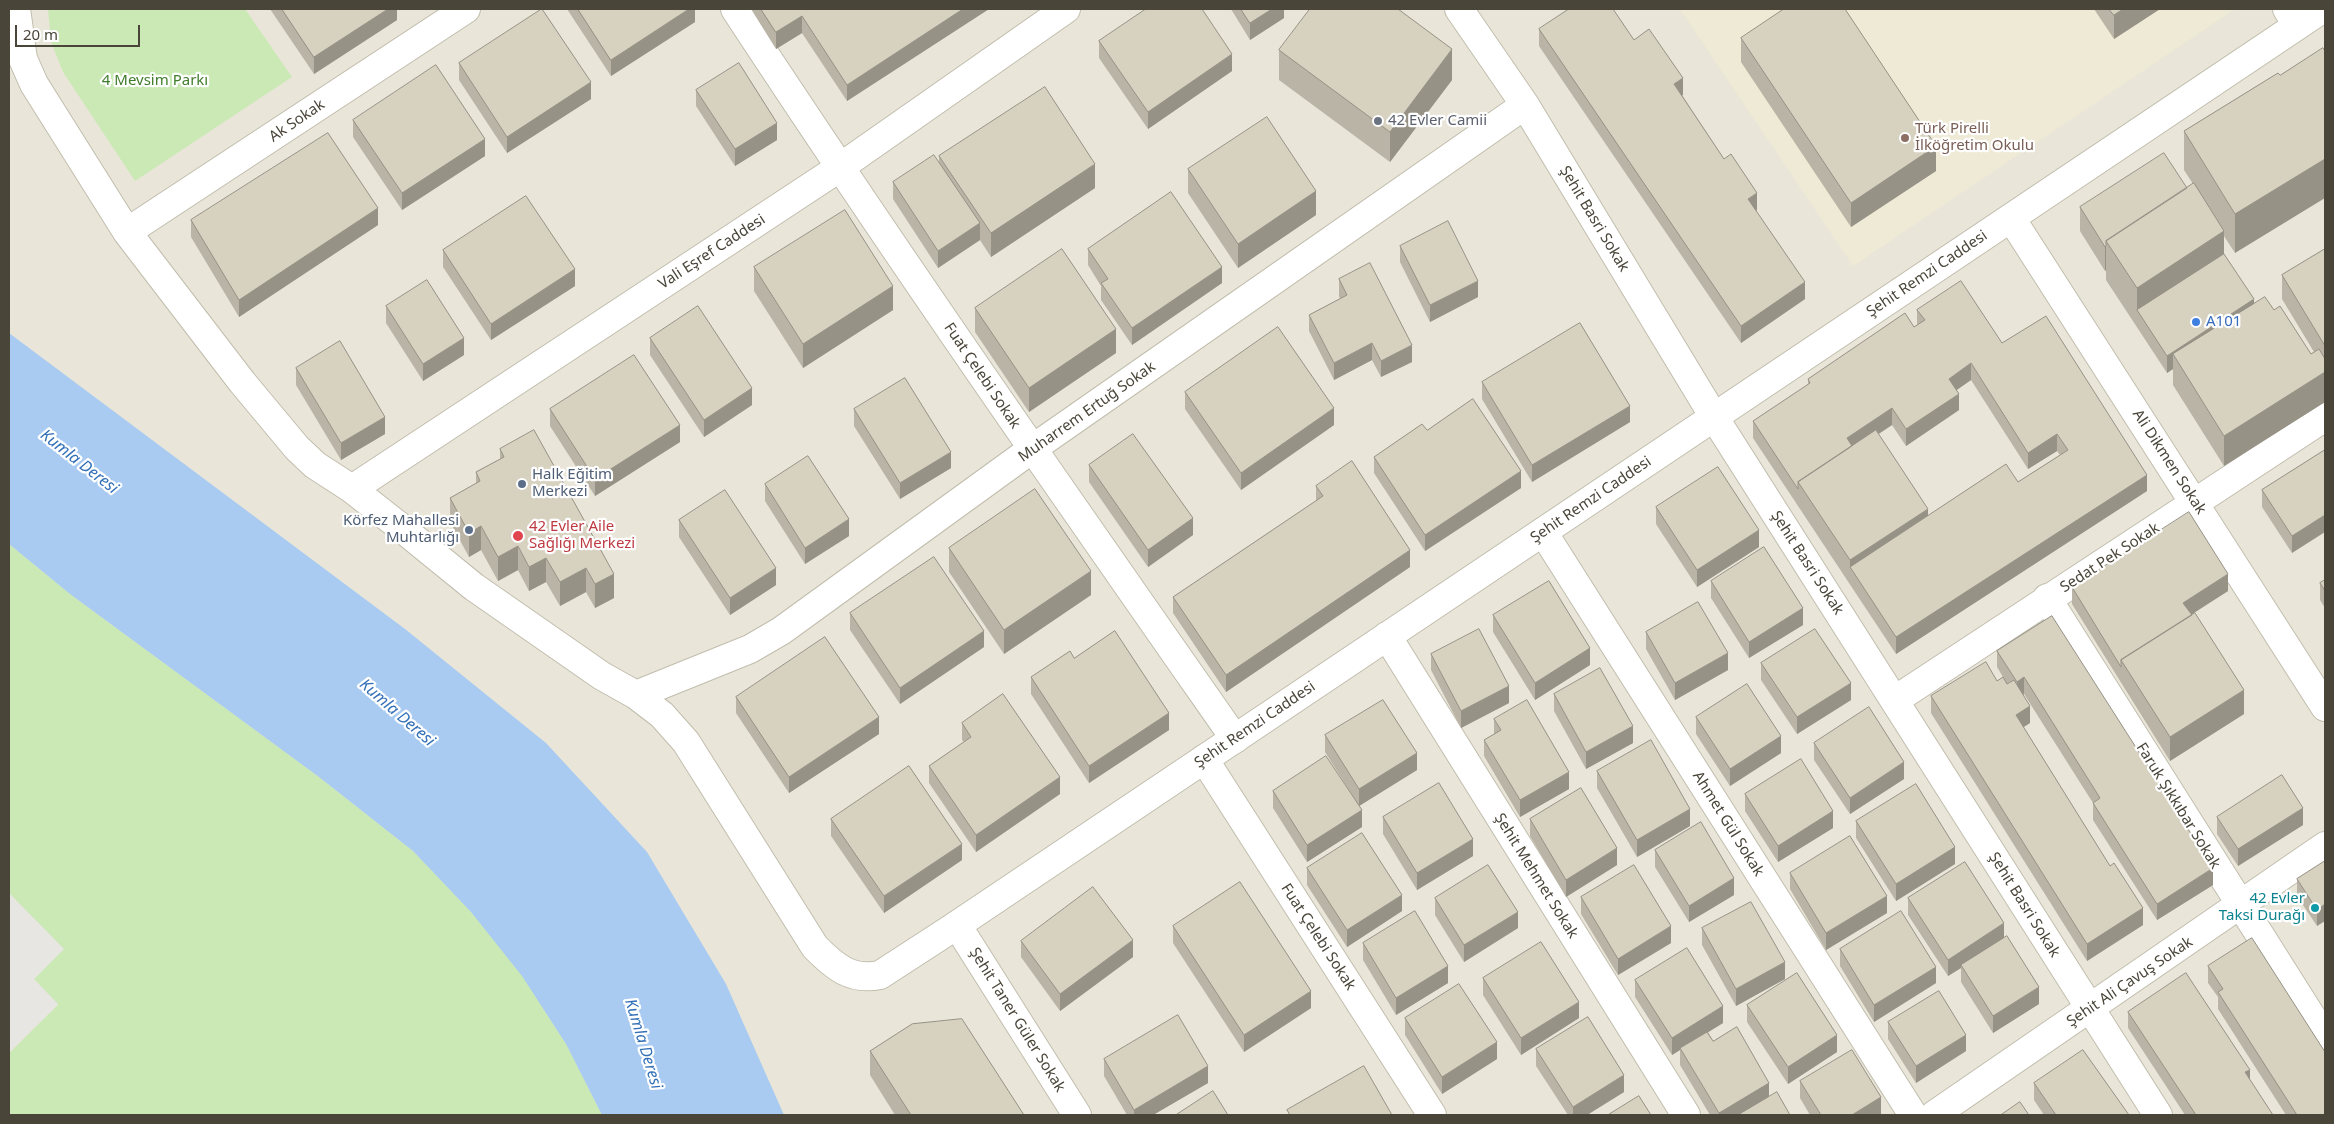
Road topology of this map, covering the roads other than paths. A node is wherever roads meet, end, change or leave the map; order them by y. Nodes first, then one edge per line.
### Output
1 (16, 9) edge
2 (466, 9) edge
3 (735, 9) edge
4 (1066, 9) edge
5 (1459, 9) edge
6 (2322, 9) edge
7 (2292, 17) edge
8 (1525, 105) junction
9 (839, 168) junction
10 (2011, 218) junction
11 (127, 232) junction
12 (2325, 416) edge
13 (1714, 417) junction
14 (1032, 449) junction
15 (352, 489) junction
16 (2196, 502) junction
17 (1543, 532) junction
18 (2047, 598) junction
19 (1387, 636) junction
20 (636, 695) junction
21 (1895, 700) junction
22 (2325, 707) edge
23 (1235, 739) junction
24 (1204, 759) junction
25 (2325, 846) edge
26 (2241, 906) junction
27 (957, 925) junction
28 (2090, 1009) junction
29 (2325, 1038) edge
30 (1077, 1115) edge
31 (1432, 1115) edge
32 (1686, 1115) edge
33 (1913, 1115) edge
34 (1934, 1115) edge
35 (2158, 1115) edge

1 - 11 street
2 - 11 street, Ak Sokak
3 - 9 street, Fuat Çelebi Sokak
4 - 9 street, Vali Eşref Caddesi
5 - 8 street, Şehit Basri Sokak
6 - 7 street, Şehit Remzi Caddesi
7 - 10 street, Şehit Remzi Caddesi
8 - 13 street, Şehit Basri Sokak
8 - 14 street, Muharrem Ertuğ Sokak
9 - 14 street, Fuat Çelebi Sokak
9 - 15 street, Vali Eşref Caddesi
10 - 13 street, Şehit Remzi Caddesi
10 - 16 street, Ali Dikmen Sokak
11 - 15 street
12 - 16 street, Sedat Pek Sokak
13 - 17 street, Şehit Remzi Caddesi
13 - 21 street, Şehit Basri Sokak
14 - 20 street, Muharrem Ertuğ Sokak
14 - 23 street, Fuat Çelebi Sokak
15 - 20 street
16 - 18 street, Sedat Pek Sokak
16 - 22 street, Ali Dikmen Sokak
17 - 19 street, Şehit Remzi Caddesi
17 - 33 street, Ahmet Gül Sokak
18 - 21 street, Sedat Pek Sokak
18 - 26 street, Faruk Şıkkıbar Sokak
19 - 23 street, Şehit Remzi Caddesi
19 - 32 street, Şehit Mehmet Sokak
20 - 27 street, Şehit Remzi Caddesi
21 - 28 street, Şehit Basri Sokak
23 - 24 street, Şehit Remzi Caddesi
24 - 27 street, Şehit Remzi Caddesi
24 - 31 street, Fuat Çelebi Sokak
25 - 26 street, Şehit Ali Çavuş Sokak
26 - 28 street, Şehit Ali Çavuş Sokak
26 - 29 street, Faruk Şıkkıbar Sokak
27 - 30 street, Şehit Taner Güler Sokak
28 - 34 street, Şehit Ali Çavuş Sokak
28 - 35 street, Şehit Basri Sokak

